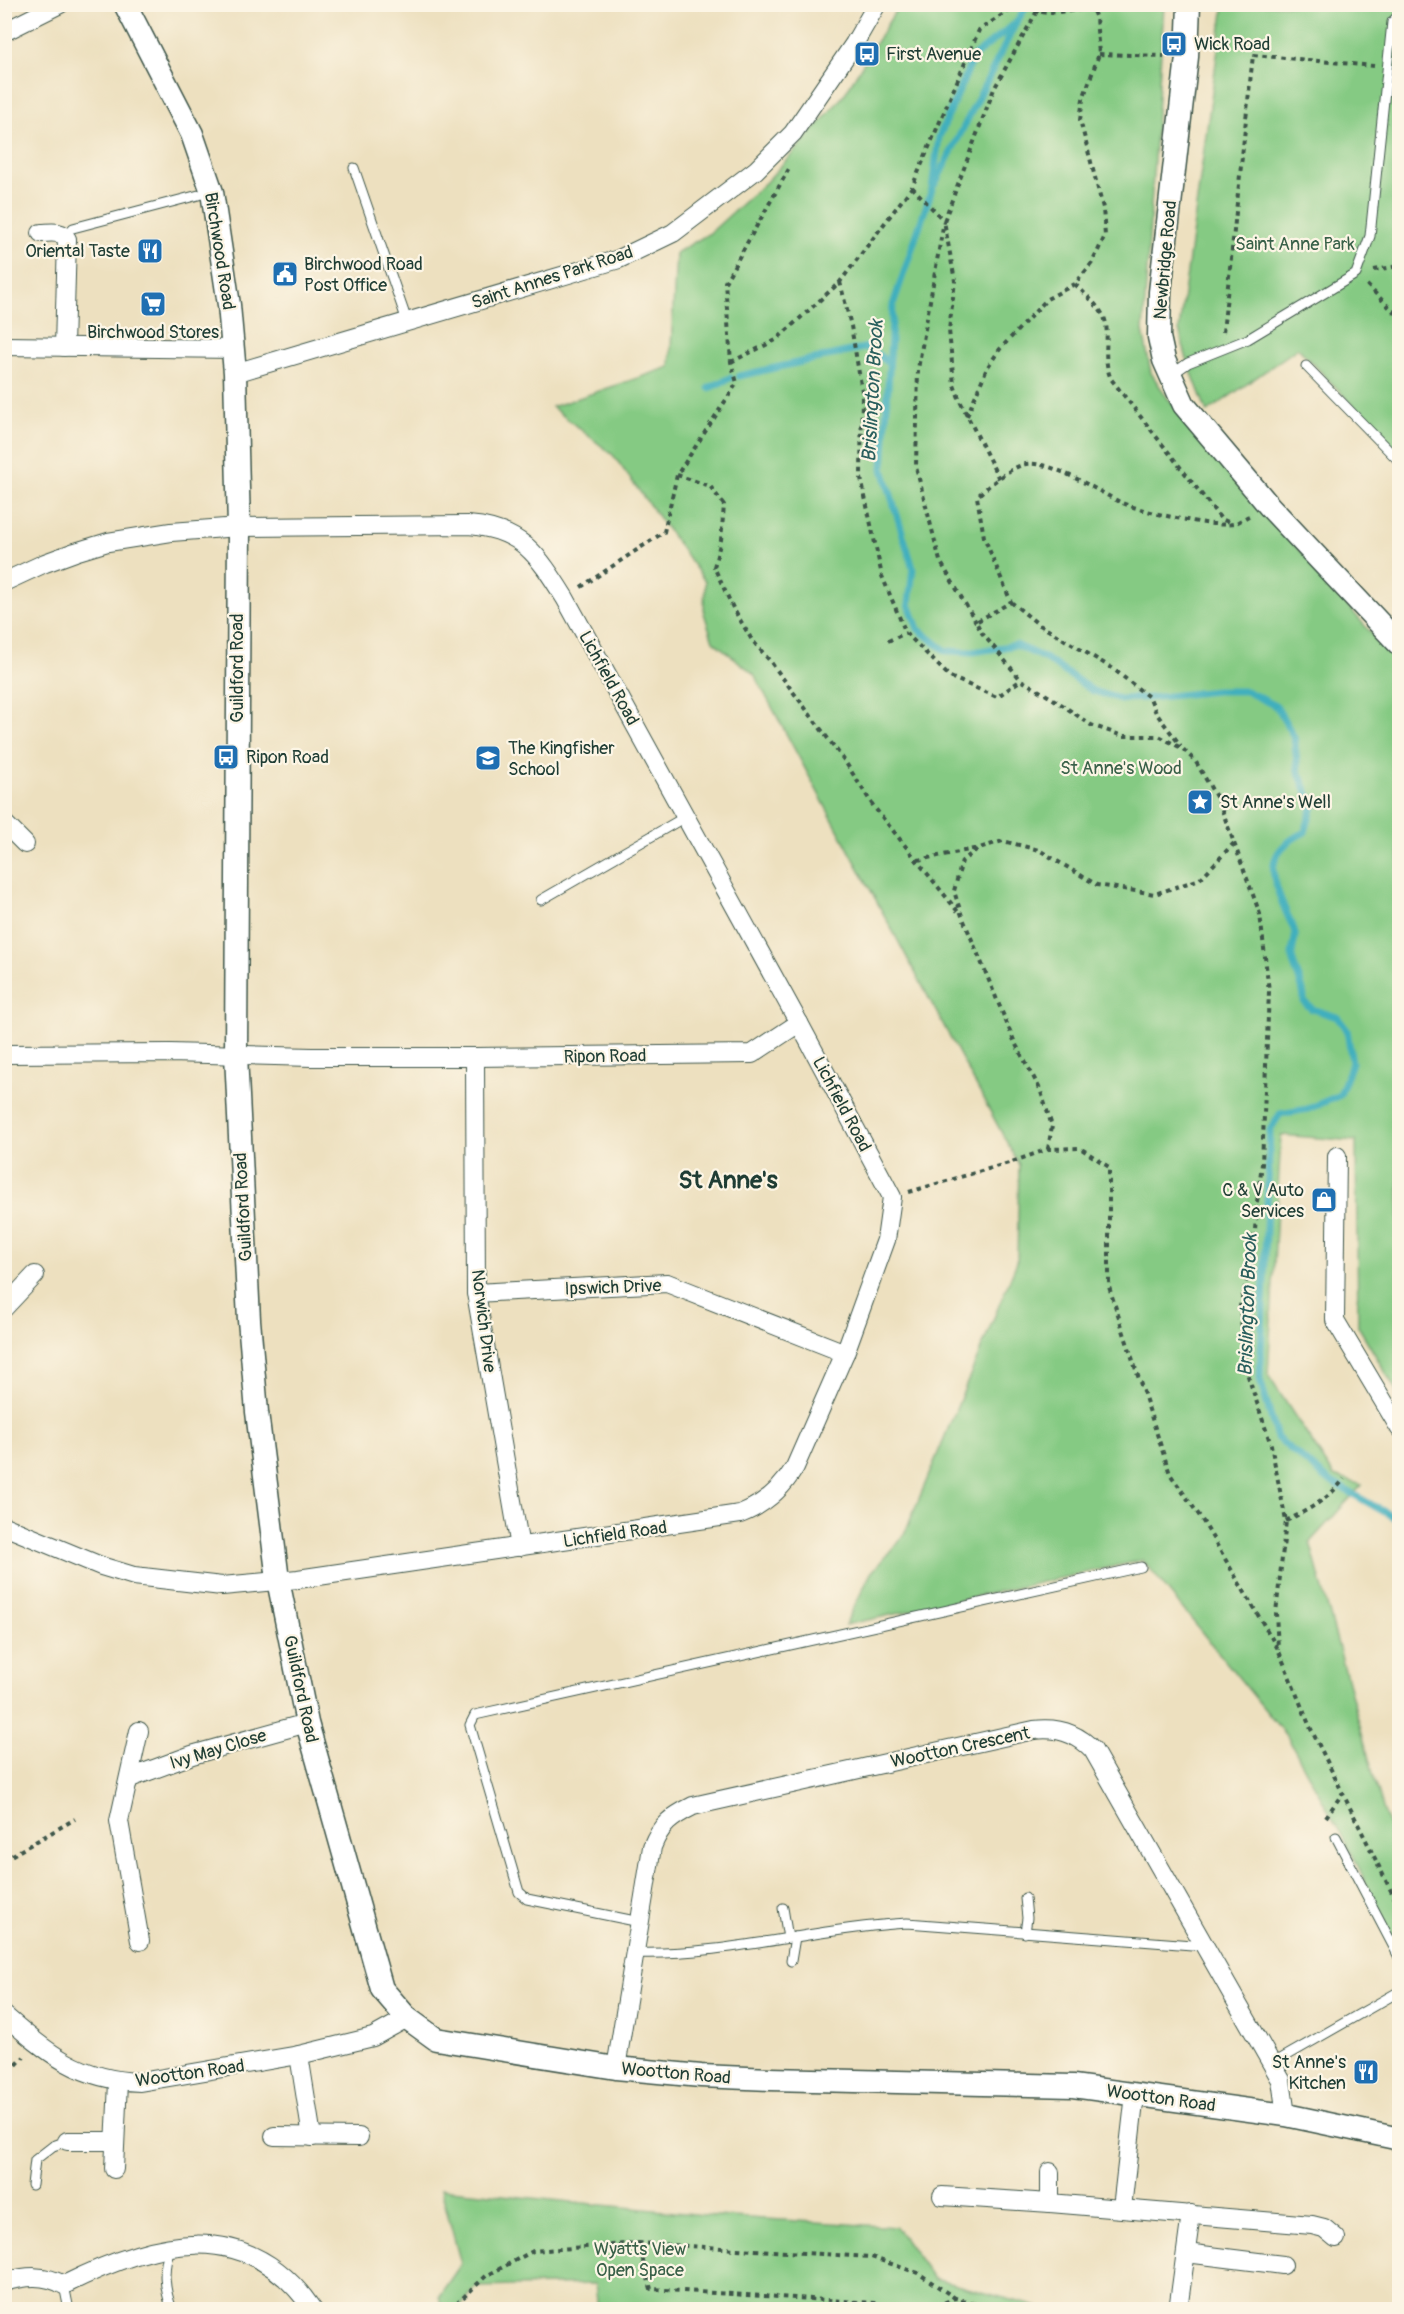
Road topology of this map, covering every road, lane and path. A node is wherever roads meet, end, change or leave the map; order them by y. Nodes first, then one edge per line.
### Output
1 (60, 4) edge
2 (125, 4) edge
3 (877, 4) edge
4 (1019, 4) edge
5 (1028, 4) edge
6 (1040, 4) edge
7 (1189, 4) edge
8 (1036, 10) junction
9 (1400, 14) edge
10 (4, 32) edge
11 (1099, 54) junction
12 (1186, 57) junction
13 (1388, 68) junction
14 (794, 160) dead end
15 (354, 168) dead end
16 (912, 187) junction
17 (212, 192) junction
18 (944, 221) junction
19 (73, 228) dead end
20 (41, 233) dead end
21 (1400, 266) edge
22 (1356, 274) junction
23 (840, 282) junction
24 (1075, 284) junction
25 (1400, 318) edge
26 (407, 321) junction
27 (4, 346) edge
28 (64, 347) junction
29 (234, 349) junction
30 (1221, 351) junction
31 (731, 362) junction
32 (1306, 366) dead end
33 (235, 373) junction
34 (1170, 376) junction
35 (967, 416) junction
36 (1400, 462) edge
37 (677, 474) junction
38 (999, 479) junction
39 (1270, 507) junction
40 (1234, 524) junction
41 (239, 527) junction
42 (4, 582) edge
43 (565, 598) junction
44 (1011, 602) junction
45 (976, 622) junction
46 (906, 633) junction
47 (888, 641) dead end
48 (1400, 645) edge
49 (1021, 680) junction
50 (1183, 749) junction
51 (686, 817) junction
52 (4, 823) edge
53 (1234, 843) junction
54 (25, 844) dead end
55 (979, 848) junction
56 (918, 860) junction
57 (541, 900) dead end
58 (962, 916) junction
59 (799, 1023) junction
60 (4, 1054) edge
61 (236, 1055) junction
62 (475, 1057) junction
63 (1048, 1149) junction
64 (1337, 1156) dead end
65 (892, 1197) junction
66 (35, 1275) dead end
67 (476, 1293) junction
68 (4, 1308) edge
69 (845, 1353) junction
70 (1400, 1429) edge
71 (1344, 1479) dead end
72 (1286, 1521) junction
73 (4, 1526) edge
74 (520, 1547) junction
75 (1141, 1567) dead end
76 (278, 1580) junction
77 (1278, 1649) junction
78 (307, 1723) junction
79 (139, 1731) dead end
80 (130, 1778) junction
81 (1342, 1793) junction
82 (1326, 1817) dead end
83 (75, 1819) dead end
84 (1336, 1837) dead end
85 (4, 1860) edge
86 (1025, 1898) dead end
87 (783, 1908) dead end
88 (1400, 1909) edge
89 (1038, 1916) dead end
90 (1027, 1918) junction
91 (640, 1922) junction
92 (1025, 1933) junction
93 (791, 1937) junction
94 (140, 1941) dead end
95 (1205, 1947) junction
96 (635, 1953) junction
97 (1400, 1959) edge
98 (791, 1961) dead end
99 (1400, 1991) edge
100 (4, 2015) edge
101 (407, 2018) junction
102 (44, 2050) junction
103 (299, 2055) junction
104 (1272, 2064) junction
105 (616, 2068) junction
106 (4, 2078) edge
107 (118, 2082) junction
108 (1135, 2094) junction
109 (1286, 2115) junction
110 (274, 2136) dead end
111 (312, 2137) junction
112 (359, 2137) dead end
113 (67, 2141) joint
114 (115, 2141) junction
115 (1394, 2141) edge
116 (114, 2169) dead end
117 (1050, 2172) dead end
118 (32, 2185) dead end
119 (942, 2196) dead end
120 (1050, 2203) junction
121 (1122, 2208) junction
122 (1191, 2214) junction
123 (1336, 2238) dead end
124 (638, 2243) junction
125 (171, 2246) junction
126 (1186, 2253) junction
127 (1283, 2265) dead end
128 (4, 2282) edge
129 (64, 2285) junction
130 (955, 2298) junction
131 (69, 2310) edge
132 (172, 2310) edge
133 (313, 2310) edge
134 (450, 2310) edge
135 (918, 2310) edge
136 (928, 2310) edge
137 (997, 2310) edge
138 (1178, 2310) edge

1 - 10 street
2 - 17 street, Birchwood Road
3 - 26 street, Saint Annes Park Road
4 - 16 path
5 - 8 path
6 - 8 path
7 - 12 street, Newbridge Road
8 - 11 path
8 - 18 path
9 - 13 lane
11 - 12 path
11 - 24 path
12 - 34 street, Newbridge Road
13 - 22 lane
13 - 30 path
14 - 31 path
15 - 26 lane
16 - 18 path
16 - 23 path
17 - 19 lane
17 - 29 street, Birchwood Road
18 - 35 path
18 - 45 path
20 - 28 street
21 - 22 path
22 - 25 path
22 - 30 lane
23 - 31 path
23 - 46 path
24 - 35 path
24 - 40 path
26 - 33 street, Saint Annes Park Road
27 - 28 street
28 - 29 street
29 - 33 street, Birchwood Road
30 - 34 lane
31 - 37 path
32 - 36 lane
33 - 41 street, Guildford Road
34 - 39 street, Newbridge Road
35 - 38 path
37 - 43 path
37 - 56 path
38 - 40 path
38 - 44 path
39 - 40 path
39 - 48 street, Newbridge Road
41 - 42 street, Lichfield Road
41 - 43 street, Lichfield Road
41 - 61 street, Guildford Road
43 - 51 street, Lichfield Road
44 - 45 path
44 - 50 path
45 - 49 path
46 - 47 path
46 - 49 path
49 - 50 path
50 - 53 path
51 - 57 lane
51 - 59 street, Lichfield Road
52 - 54 street
53 - 55 path
53 - 72 path
55 - 56 path
55 - 58 path
56 - 58 path
58 - 63 path
59 - 62 street, Ripon Road
59 - 65 street, Lichfield Road
60 - 61 street, Ripon Road
61 - 62 street, Ripon Road
61 - 76 street, Guildford Road
62 - 67 street, Norwich Drive
63 - 65 path
63 - 77 path
64 - 70 street
65 - 69 street, Lichfield Road
66 - 68 street
67 - 69 street, Ipswich Drive
67 - 74 street, Norwich Drive
69 - 74 street, Lichfield Road
71 - 72 path
72 - 77 path
73 - 76 street, Lichfield Road
74 - 76 street, Lichfield Road
75 - 91 lane
76 - 78 street, Guildford Road
77 - 81 path
78 - 80 street, Ivy May Close
78 - 101 street, Guildford Road
79 - 80 street
80 - 94 street
81 - 82 path
81 - 88 path
83 - 85 path
84 - 97 lane
86 - 90 lane
87 - 93 lane
89 - 90 lane
90 - 92 lane
91 - 95 street, Wootton Crescent
91 - 96 street, Wootton Crescent
92 - 93 lane
92 - 95 lane
93 - 96 lane
93 - 98 lane
95 - 104 street, Wootton Crescent
96 - 105 street, Wootton Crescent
99 - 104 lane
100 - 102 street, Wootton Road
101 - 103 street, Wootton Road
101 - 105 street, Wootton Road
102 - 106 path
102 - 107 street, Wootton Road
103 - 107 street, Wootton Road
103 - 111 street
104 - 109 street, Wootton Crescent
105 - 108 street, Wootton Road
107 - 114 street
108 - 109 street, Wootton Road
108 - 121 street
109 - 115 street, Wootton Road
110 - 111 street
111 - 112 street
113 - 114 street
113 - 118 lane
114 - 116 street
117 - 120 street
119 - 120 street
120 - 121 street
121 - 122 street
122 - 123 street
122 - 126 street
124 - 130 path
124 - 134 path
124 - 135 path
125 - 129 street
125 - 132 lane
125 - 133 street
126 - 127 street
126 - 138 street
128 - 129 street
129 - 131 lane
130 - 136 path
130 - 137 path

